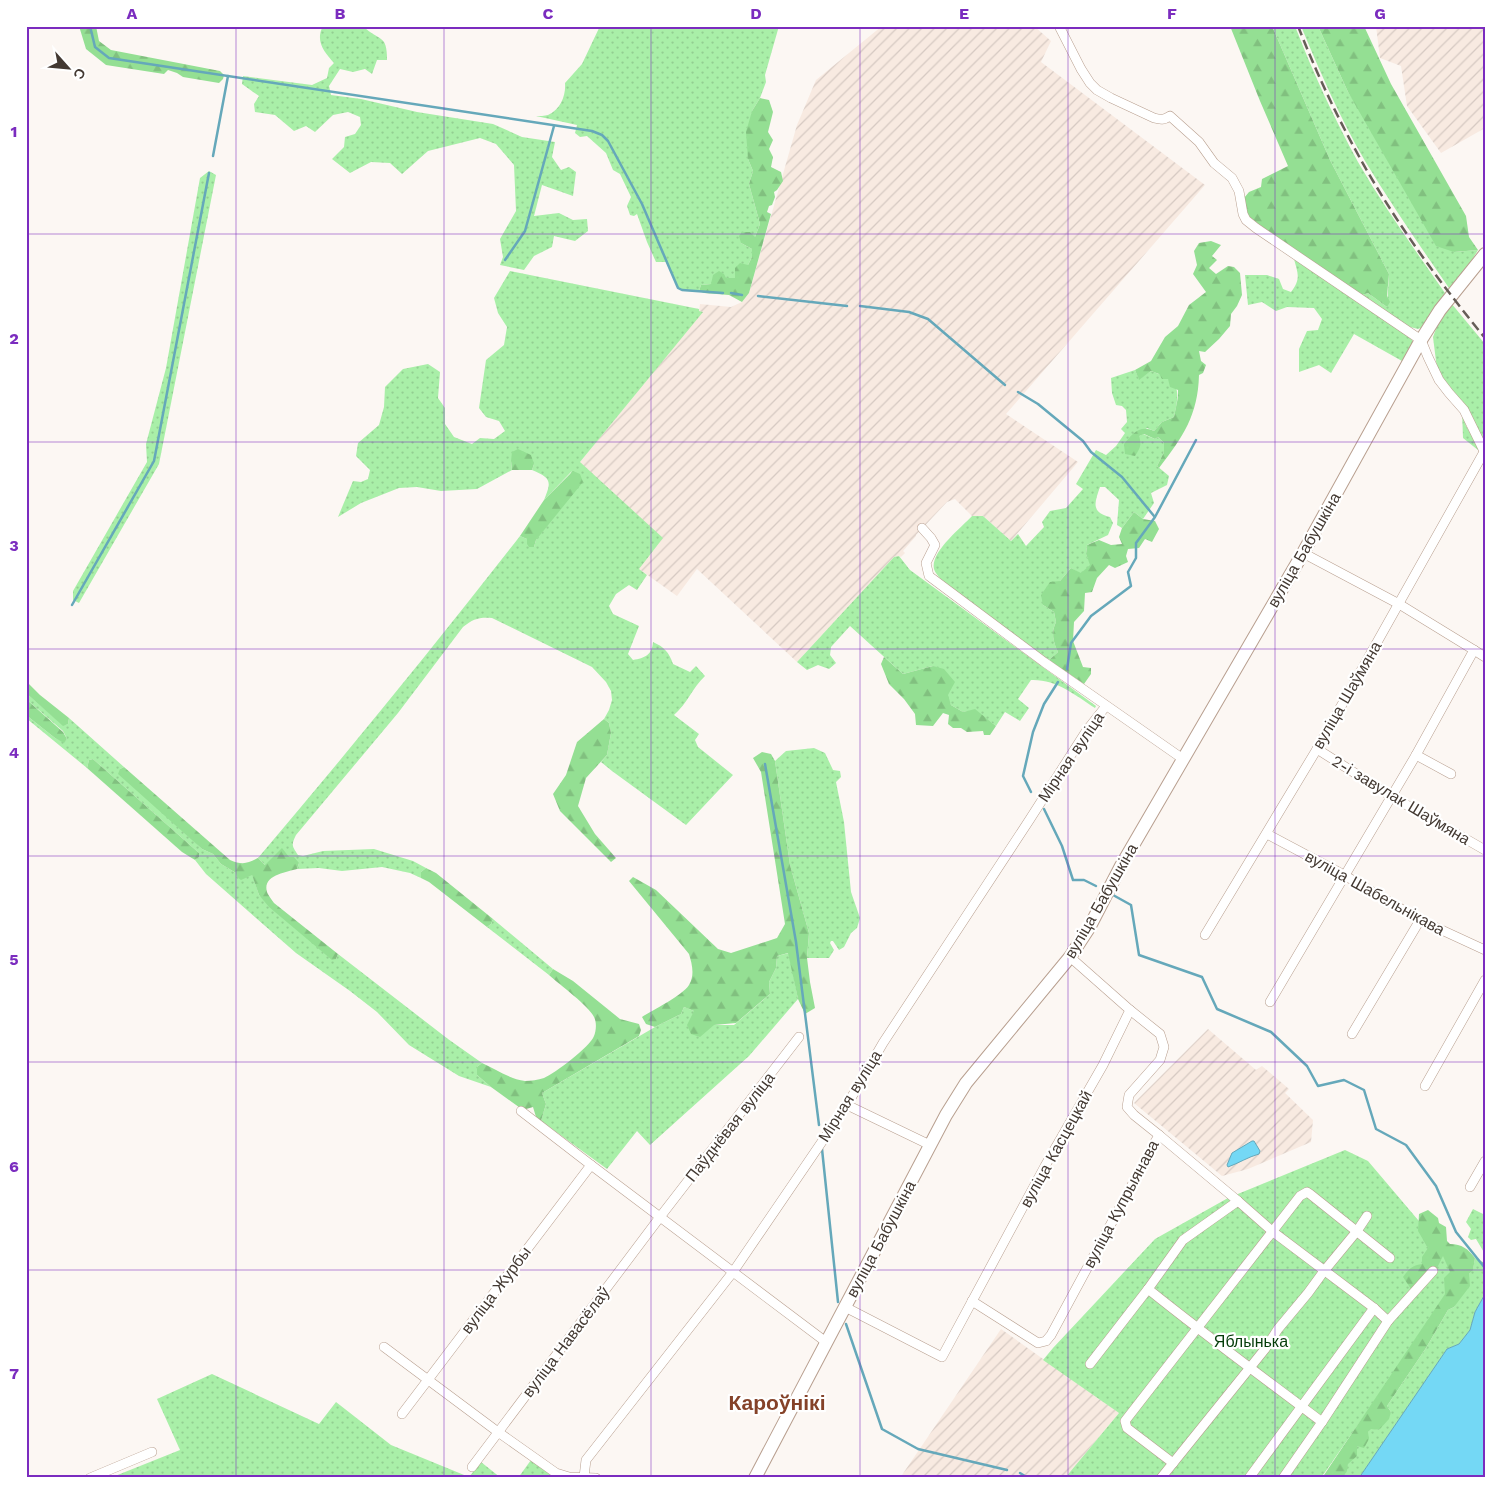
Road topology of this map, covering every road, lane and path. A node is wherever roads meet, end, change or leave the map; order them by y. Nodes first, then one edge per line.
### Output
1 (1059, 26) edge
2 (1485, 254) edge
3 (1421, 340) junction
4 (1484, 452) edge
5 (922, 528) dead end
6 (1303, 553) junction
7 (1399, 604) junction
8 (1474, 650) junction
9 (1485, 657) edge
10 (1106, 706) junction
11 (1317, 748) junction
12 (1416, 755) junction
13 (1183, 759) junction
14 (1450, 774) dead end
15 (1391, 796) junction
16 (1267, 834) junction
17 (1485, 850) edge
18 (1344, 875) junction
19 (1420, 920) junction
20 (1205, 935) dead end
21 (1485, 950) edge
22 (1070, 957) junction
23 (1485, 980) edge
24 (1270, 1002) dead end
25 (1130, 1010) junction
26 (1352, 1034) dead end
27 (799, 1037) dead end
28 (1425, 1086) dead end
29 (847, 1105) junction
30 (521, 1111) dead end
31 (1159, 1135) junction
32 (930, 1145) junction
33 (1485, 1161) edge
34 (591, 1165) junction
35 (1470, 1187) dead end
36 (1238, 1201) junction
37 (1367, 1216) dead end
38 (660, 1217) junction
39 (1272, 1231) junction
40 (1357, 1231) junction
41 (1390, 1258) dead end
42 (1324, 1271) junction
43 (1433, 1271) dead end
44 (733, 1272) junction
45 (1148, 1289) junction
46 (972, 1301) junction
47 (846, 1307) junction
48 (1374, 1308) junction
49 (1388, 1321) junction
50 (1197, 1329) junction
51 (826, 1342) junction
52 (384, 1347) dead end
53 (1090, 1364) dead end
54 (1250, 1366) junction
55 (428, 1380) junction
56 (1301, 1406) junction
57 (402, 1414) dead end
58 (1322, 1422) junction
59 (498, 1432) junction
60 (152, 1452) dead end
61 (1173, 1463) junction
62 (472, 1466) dead end
63 (584, 1477) edge
64 (90, 1478) edge
65 (596, 1478) edge
66 (755, 1478) edge
67 (1161, 1478) edge
68 (1249, 1478) edge
69 (1283, 1478) edge

1 - 3 street
2 - 3 street, вуліца Бабушкіна
3 - 4 street
3 - 6 street, вуліца Бабушкіна
4 - 7 street, вуліца Шаўмяна
5 - 10 street
6 - 7 street
6 - 13 street, вуліца Бабушкіна
7 - 8 street
7 - 11 street, вуліца Шаўмяна
8 - 9 street
8 - 12 street
10 - 13 street
10 - 29 street, Мірная вуліца
11 - 15 street, 2-і завулак Шаўмяна
11 - 16 street, вуліца Шаўмяна
12 - 14 street
12 - 15 street
13 - 22 street, вуліца Бабушкіна
15 - 17 street, 2-і завулак Шаўмяна
15 - 18 street
16 - 18 street, вуліца Шабельнікава
16 - 20 street, вуліца Шаўмяна
18 - 19 street, вуліца Шабельнікава
18 - 24 street
19 - 21 street, вуліца Шабельнікава
19 - 26 street
22 - 25 street
22 - 32 street, вуліца Бабушкіна
23 - 28 street
25 - 31 street, вуліца Купрыянава
25 - 46 street, вуліца Касцецкай
27 - 38 street, Паўднёвая вуліца
29 - 32 street
29 - 44 street, Мірная вуліца
30 - 34 street
31 - 36 street
31 - 46 street, вуліца Купрыянава
32 - 47 street, вуліца Бабушкіна
33 - 35 street
34 - 38 street
34 - 55 street, вуліца Журбы
36 - 39 street
36 - 45 street
37 - 40 street
38 - 44 street
38 - 59 street, вуліца Навасёлаў
39 - 40 street
39 - 42 street
39 - 50 street
40 - 41 street
40 - 42 street
42 - 48 street
42 - 54 street
43 - 49 street
44 - 51 street
44 - 63 street, Мірная вуліца
45 - 50 street
45 - 53 street
46 - 47 street, вуліца Касцецкай
47 - 51 street, вуліца Бабушкіна
48 - 49 street
48 - 56 street
49 - 58 street
50 - 54 street
50 - 61 street
51 - 66 street, вуліца Бабушкіна
52 - 55 street
54 - 56 street
54 - 61 street
55 - 57 street, вуліца Журбы
55 - 59 street
56 - 58 street
56 - 68 street
58 - 69 street
59 - 62 street, вуліца Навасёлаў
59 - 63 street
60 - 64 street
61 - 67 street
63 - 65 street

